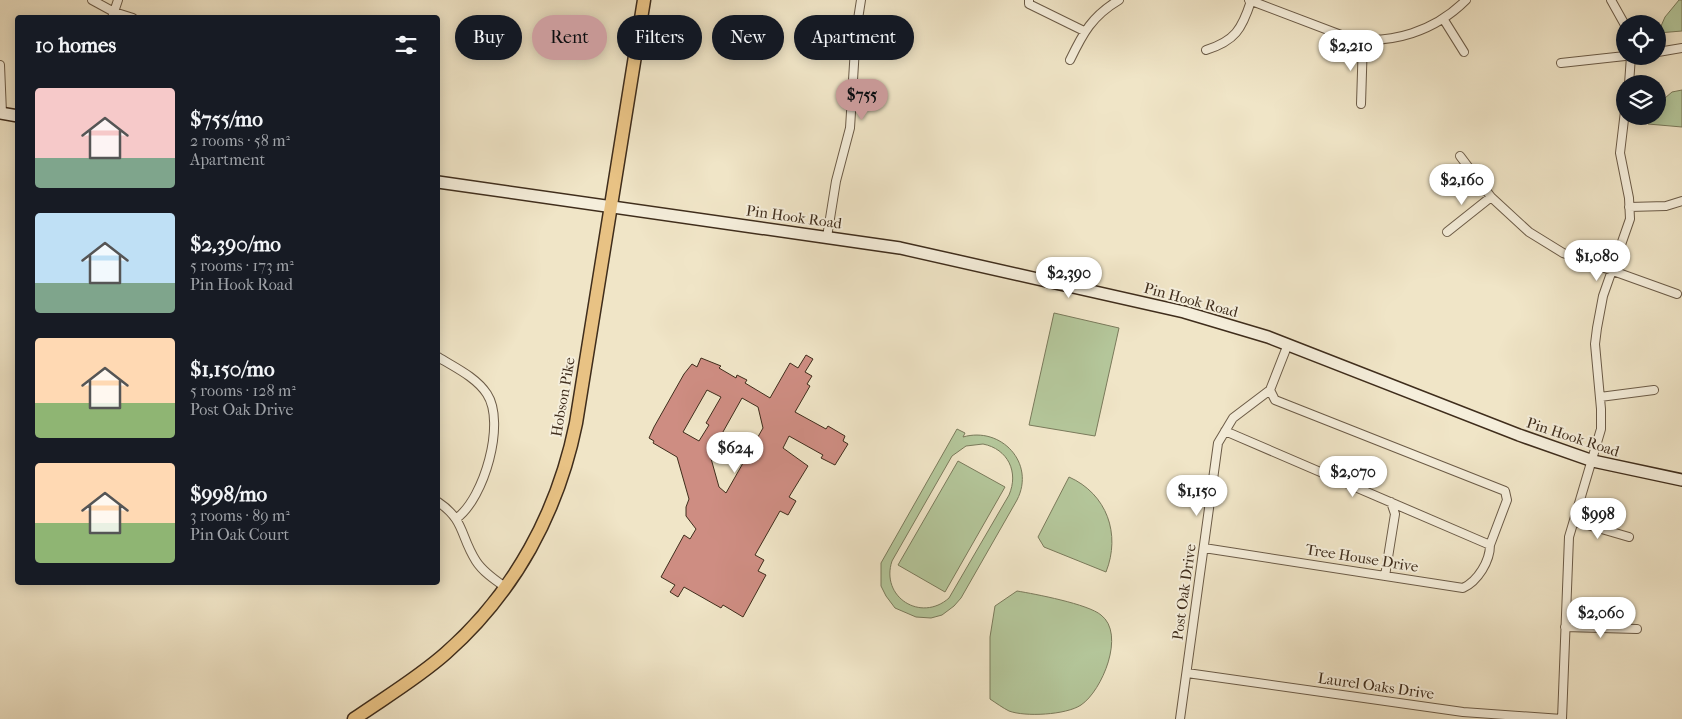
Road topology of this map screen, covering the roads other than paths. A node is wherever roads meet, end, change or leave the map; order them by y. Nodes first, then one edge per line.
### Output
1 (92, 0) edge
2 (118, 0) edge
3 (644, 0) edge
4 (862, 0) edge
5 (1119, 0) edge
6 (1250, 0) edge
7 (1466, 0) edge
8 (1611, 0) edge
9 (1029, 2) edge
10 (113, 15) edge
11 (1619, 15) edge
12 (1444, 20) junction
13 (1084, 31) junction
14 (1363, 40) junction
15 (1682, 48) edge
16 (1206, 50) dead end
17 (1666, 51) edge
18 (1464, 52) dead end
19 (1616, 57) edge
20 (1070, 60) dead end
21 (1561, 63) dead end
22 (0, 65) edge
23 (1361, 104) dead end
24 (1, 113) edge
25 (15, 115) edge
26 (1623, 125) edge
27 (1460, 156) dead end
28 (440, 182) edge
29 (1491, 198) junction
30 (1682, 201) edge
31 (610, 206) junction
32 (1630, 207) junction
33 (1447, 232) dead end
34 (827, 237) junction
35 (1613, 272) junction
36 (1677, 294) dead end
37 (1288, 344) junction
38 (440, 358) edge
39 (1270, 390) junction
40 (1654, 390) dead end
41 (1600, 397) junction
42 (1226, 431) junction
43 (1592, 462) junction
44 (1682, 480) edge
45 (1391, 502) junction
46 (440, 504) edge
47 (457, 518) junction
48 (1574, 521) junction
49 (1629, 537) dead end
50 (1490, 545) junction
51 (1204, 548) junction
52 (1385, 576) junction
53 (505, 587) junction
54 (1566, 627) junction
55 (1636, 629) dead end
56 (1187, 673) junction
57 (354, 719) edge
58 (1180, 719) edge
59 (1562, 719) edge

1 - 10 street
2 - 10 street
3 - 31 main road, Hobson Pike
4 - 34 street
5 - 13 street
6 - 14 street
6 - 16 street
7 - 12 street
8 - 11 street
9 - 13 street
12 - 14 street
12 - 18 street
13 - 20 street
14 - 23 street
15 - 17 street
19 - 21 street
22 - 24 street
24 - 25 street
26 - 32 street
27 - 29 street
28 - 31 street, Pin Hook Road
29 - 33 street
29 - 35 street
30 - 32 street
31 - 34 street, Pin Hook Road
31 - 53 main road, Hobson Pike
32 - 35 street
34 - 37 street, Pin Hook Road
35 - 36 street
35 - 41 street
37 - 39 street
37 - 43 street, Pin Hook Road
38 - 47 street
39 - 42 street, Post Oak Drive
39 - 50 street, Tree House Drive
40 - 41 street
41 - 43 street
42 - 45 street
42 - 51 street, Post Oak Drive
43 - 44 street, Pin Hook Road
43 - 48 street
45 - 50 street
45 - 52 street
46 - 47 street
47 - 53 street
48 - 49 street
48 - 54 street
50 - 52 street, Tree House Drive
51 - 52 street, Tree House Drive
51 - 56 street, Post Oak Drive
53 - 57 main road, Hobson Pike
54 - 55 street
54 - 59 street
56 - 58 street, Post Oak Drive
56 - 59 street, Laurel Oaks Drive

